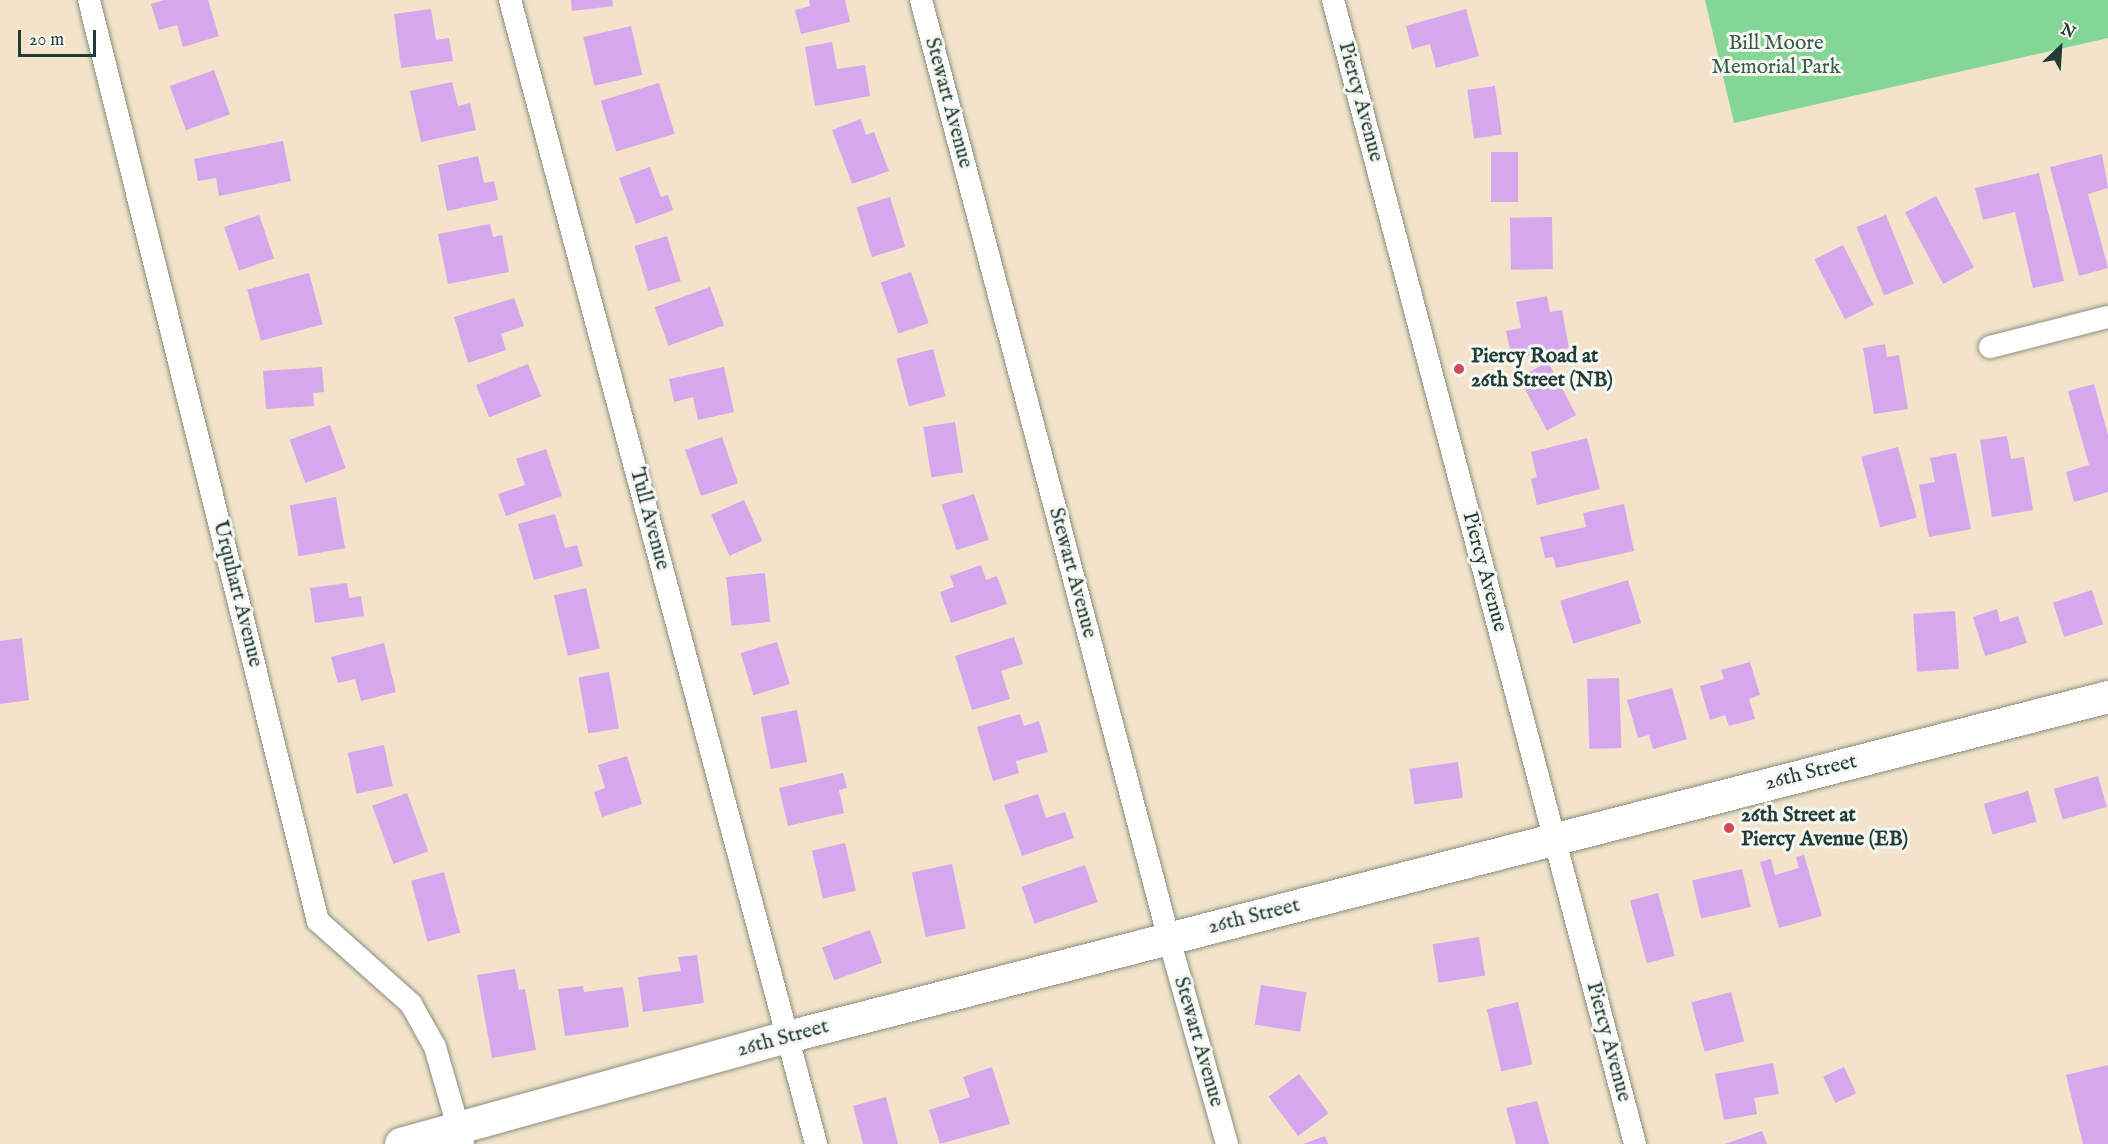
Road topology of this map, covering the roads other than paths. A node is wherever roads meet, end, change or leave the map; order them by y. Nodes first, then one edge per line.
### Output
1 (89, 0) edge
2 (510, 0) edge
3 (921, 0) edge
4 (1333, 0) edge
5 (2108, 317) edge
6 (1990, 347) dead end
7 (2108, 697) edge
8 (1555, 839) junction
9 (1169, 939) junction
10 (788, 1037) junction
11 (461, 1137) edge
12 (401, 1144) edge
13 (816, 1144) edge
14 (1227, 1144) edge
15 (1635, 1144) edge

1 - 11 street, Urquhart Avenue
2 - 10 street, Tull Avenue
3 - 9 street, Stewart Avenue
4 - 8 street, Piercy Avenue
5 - 6 street
7 - 8 street, 26th Street
8 - 9 street, 26th Street
8 - 15 street, Piercy Avenue
9 - 10 street, 26th Street
9 - 14 street, Stewart Avenue
10 - 11 street, 26th Street
10 - 13 street, Tull Avenue
11 - 12 street, 26th Street

